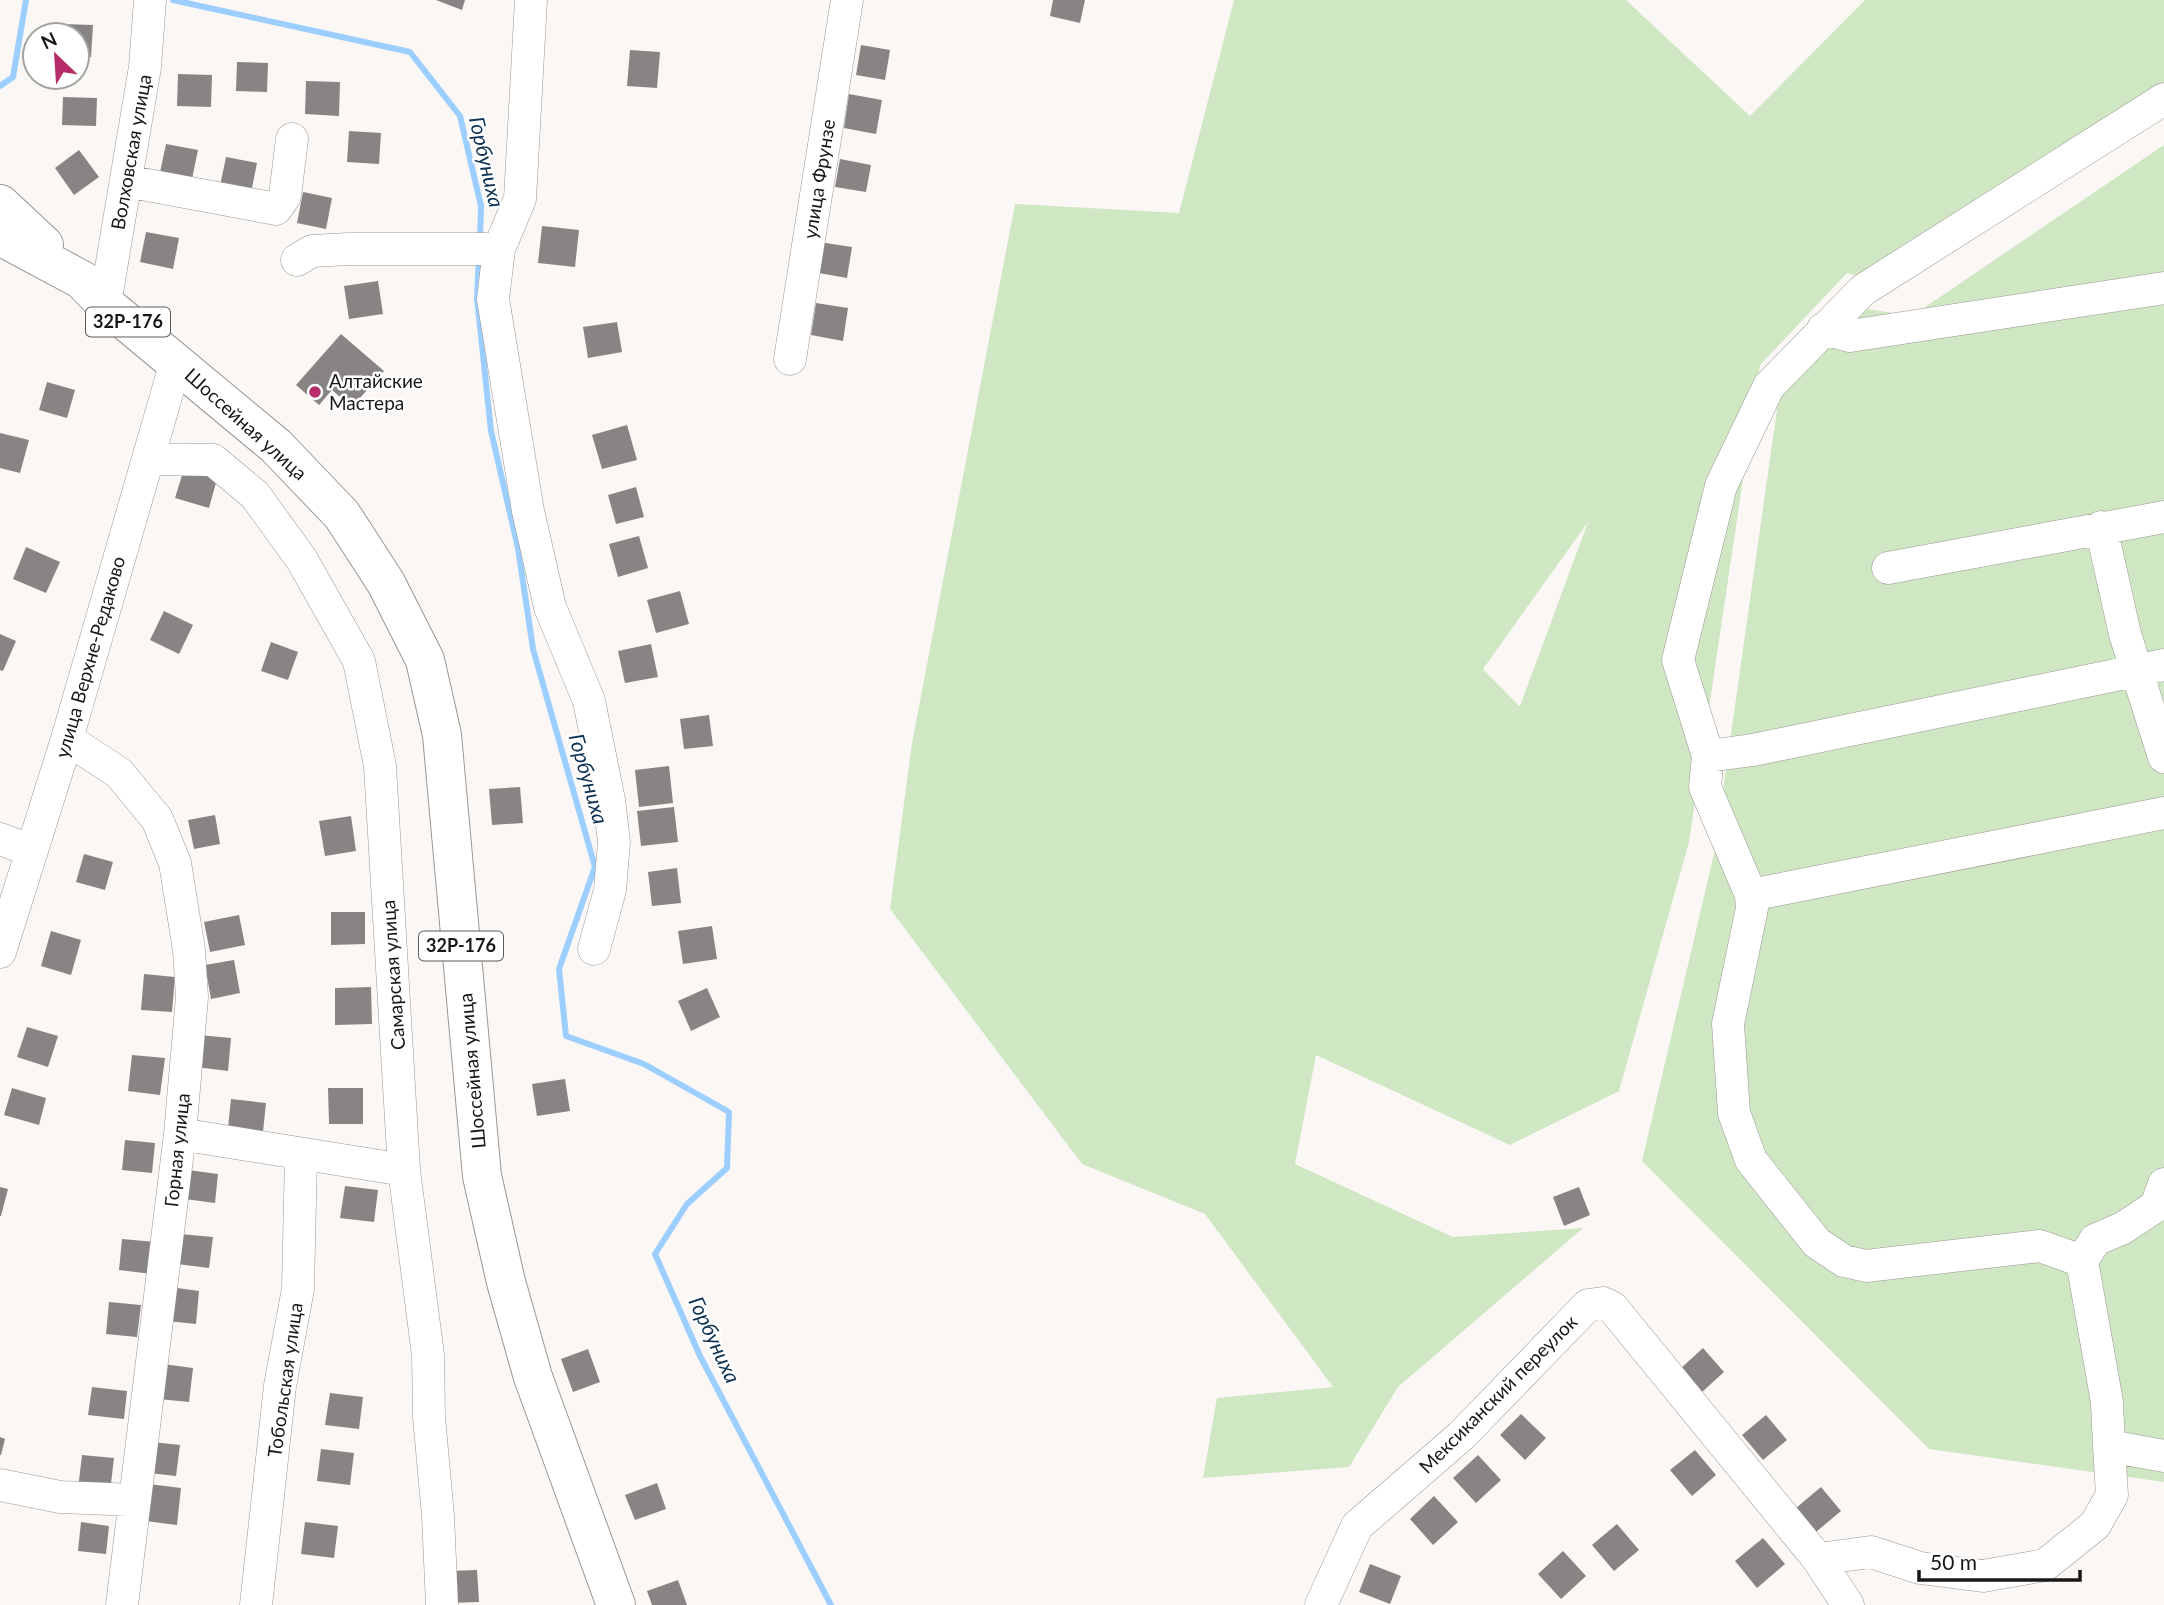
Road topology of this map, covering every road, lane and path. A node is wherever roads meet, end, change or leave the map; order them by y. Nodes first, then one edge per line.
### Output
1 (150, 0) edge
2 (531, 0) edge
3 (847, 0) edge
4 (2164, 99) edge
5 (292, 139) dead end
6 (126, 181) junction
7 (0, 204) edge
8 (0, 236) edge
9 (499, 249) junction
10 (297, 260) dead end
11 (2164, 288) edge
12 (93, 292) junction
13 (1823, 328) junction
14 (790, 359) dead end
15 (176, 362) junction
16 (148, 459) junction
17 (2164, 517) edge
18 (2101, 527) junction
19 (1888, 569) dead end
20 (2150, 667) edge
21 (67, 739) junction
22 (1708, 756) junction
23 (2164, 757) edge
24 (2164, 813) edge
25 (0, 839) edge
26 (32, 851) junction
27 (1751, 895) junction
28 (594, 950) dead end
29 (0, 952) edge
30 (180, 1134) junction
31 (301, 1154) junction
32 (404, 1170) junction
33 (2164, 1184) edge
34 (2082, 1261) junction
35 (2109, 1446) junction
36 (2164, 1456) edge
37 (0, 1485) edge
38 (135, 1500) junction
39 (1818, 1559) junction
40 (122, 1605) edge
41 (256, 1605) edge
42 (442, 1605) edge
43 (616, 1605) edge
44 (1321, 1605) edge
45 (1848, 1605) edge

1 - 6 street, Волховская улица
2 - 9 street
3 - 14 street, улица Фрунзе
4 - 13 street
5 - 6 street
6 - 12 street, Волховская улица
7 - 12 main road
8 - 12 main road
9 - 10 street
9 - 28 street
11 - 13 street
12 - 15 main road, 32Р-176
13 - 22 street
15 - 16 street, улица Верхне-Редаково
15 - 43 main road, Шоссейная улица / 32Р-176
16 - 21 street, улица Верхне-Редаково
16 - 32 street, Самарская улица
17 - 18 street
18 - 19 street
18 - 20 street
20 - 22 street
20 - 23 street
21 - 26 street, улица Верхне-Редаково
21 - 30 street, Горная улица
22 - 27 street
24 - 27 street
25 - 26 street
26 - 29 street, улица Верхне-Редаково
27 - 34 street
30 - 31 street
30 - 38 street, Горная улица
31 - 32 street
31 - 41 street, Тобольская улица
32 - 42 street, Самарская улица
33 - 34 street
34 - 35 street
35 - 36 street
35 - 39 street
37 - 38 street
38 - 40 street, Горная улица
39 - 44 street, Мексиканский переулок
39 - 45 street, Мексиканский переулок

